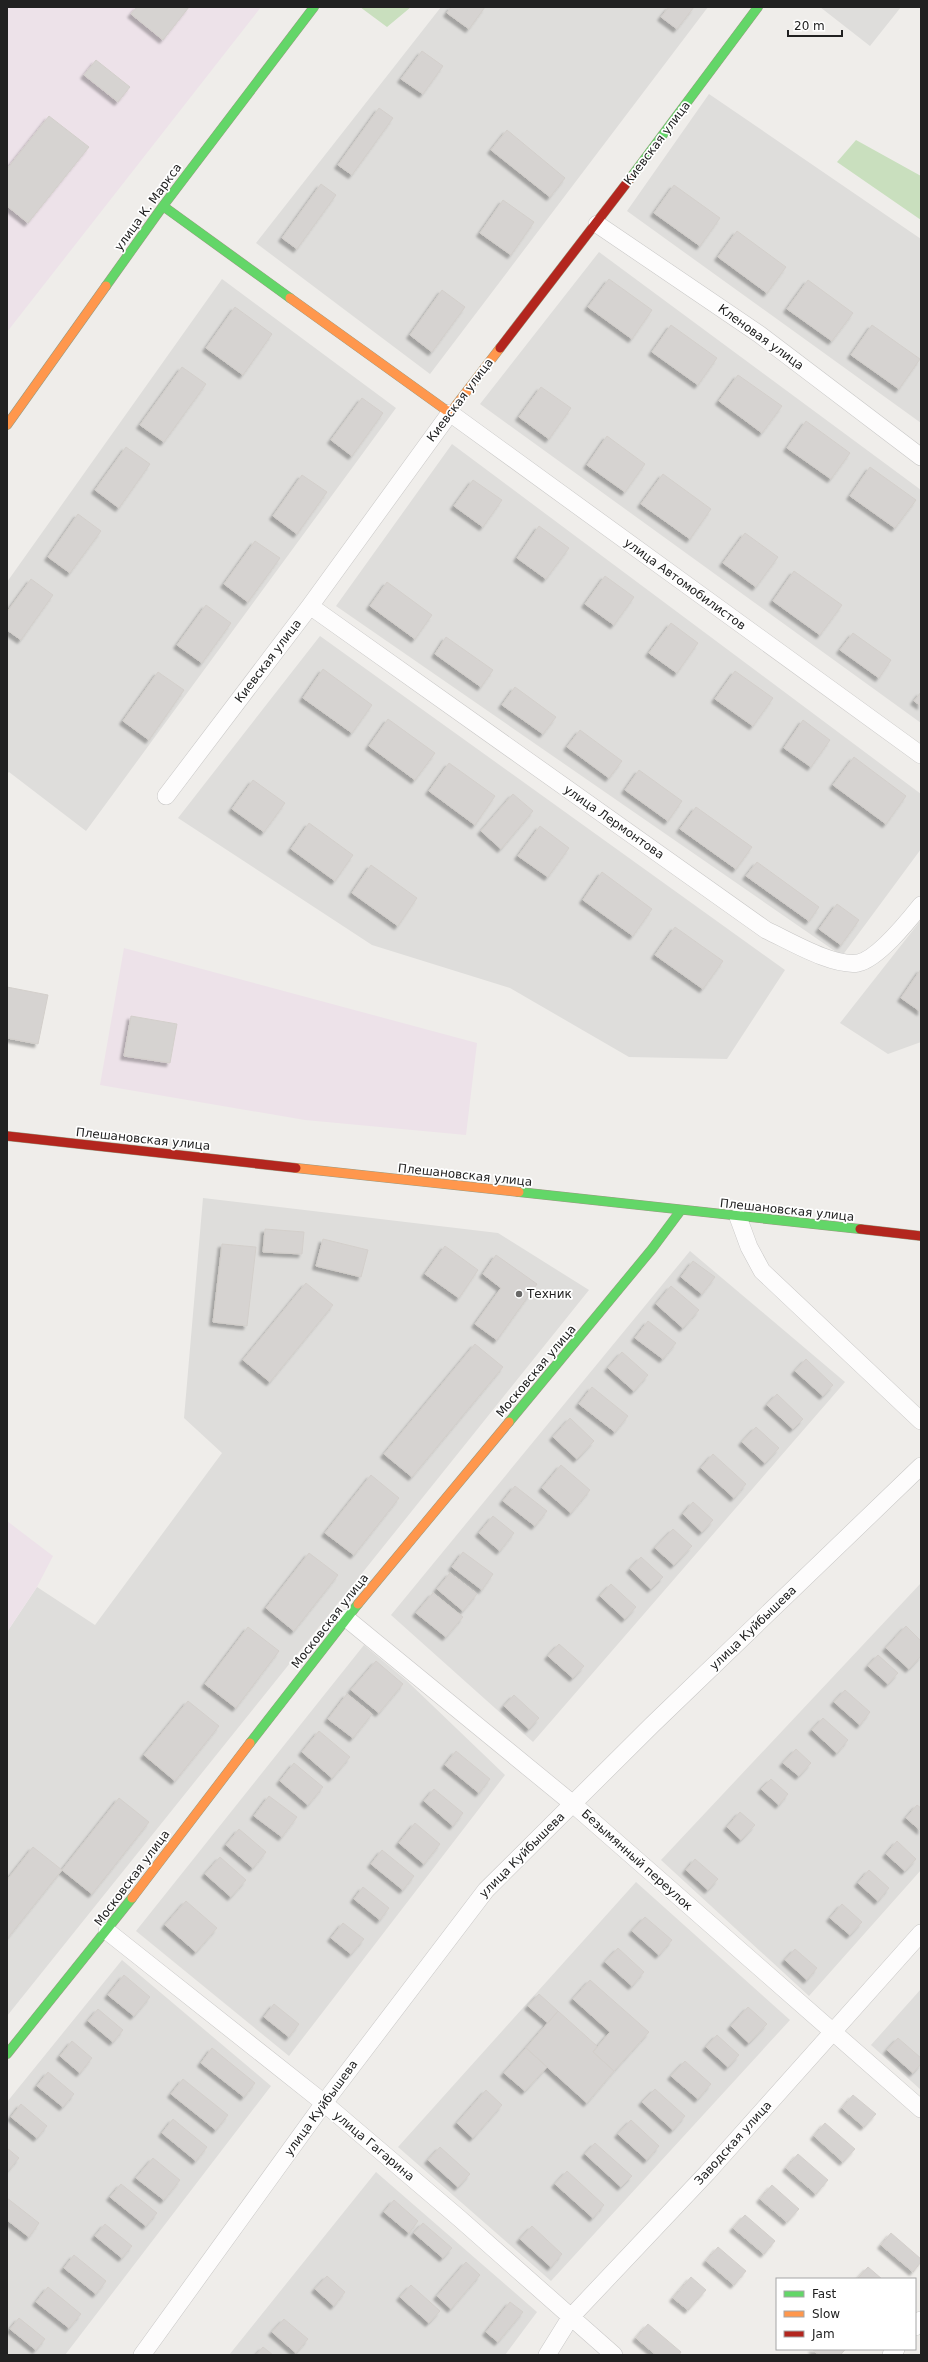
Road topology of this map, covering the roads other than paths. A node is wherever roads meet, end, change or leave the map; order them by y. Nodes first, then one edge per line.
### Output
1 (314, 7) edge
2 (758, 7) edge
3 (163, 206) junction
4 (597, 224) junction
5 (450, 413) junction
6 (7, 425) edge
7 (921, 457) edge
8 (310, 606) junction
9 (921, 755) edge
10 (166, 796) dead end
11 (921, 904) edge
12 (7, 1136) edge
13 (681, 1210) junction
14 (738, 1217) junction
15 (921, 1236) edge
16 (921, 1420) edge
17 (921, 1466) edge
18 (346, 1618) junction
19 (573, 1804) junction
20 (107, 1932) junction
21 (921, 1933) edge
22 (833, 2033) junction
23 (7, 2054) edge
24 (324, 2103) junction
25 (921, 2109) edge
26 (570, 2318) junction
27 (142, 2355) edge
28 (547, 2355) edge
29 (614, 2355) edge

1 - 3 street, улица К. Маркса
2 - 4 street, Киевская улица
3 - 5 street
3 - 6 street, улица К. Маркса
4 - 5 street, Киевская улица
4 - 7 street, Кленовая улица
5 - 8 street, Киевская улица
5 - 9 street, улица Автомобилистов
8 - 10 street, Киевская улица
8 - 11 street, улица Лермонтова
12 - 13 street, Плешановская улица
13 - 14 street, Плешановская улица
13 - 18 street, Московская улица
14 - 15 street, Плешановская улица
14 - 16 street
17 - 19 street, улица Куйбышева
18 - 19 street, Безымянный переулок
18 - 20 street, Московская улица
19 - 22 street, Безымянный переулок
19 - 24 street, улица Куйбышева
20 - 23 street, Московская улица
20 - 24 street, улица Гагарина
21 - 22 street, Заводская улица
22 - 25 street, Безымянный переулок
22 - 26 street, Заводская улица
24 - 26 street, улица Гагарина
24 - 27 street, улица Куйбышева
26 - 28 street, Заводская улица
26 - 29 street, улица Гагарина

